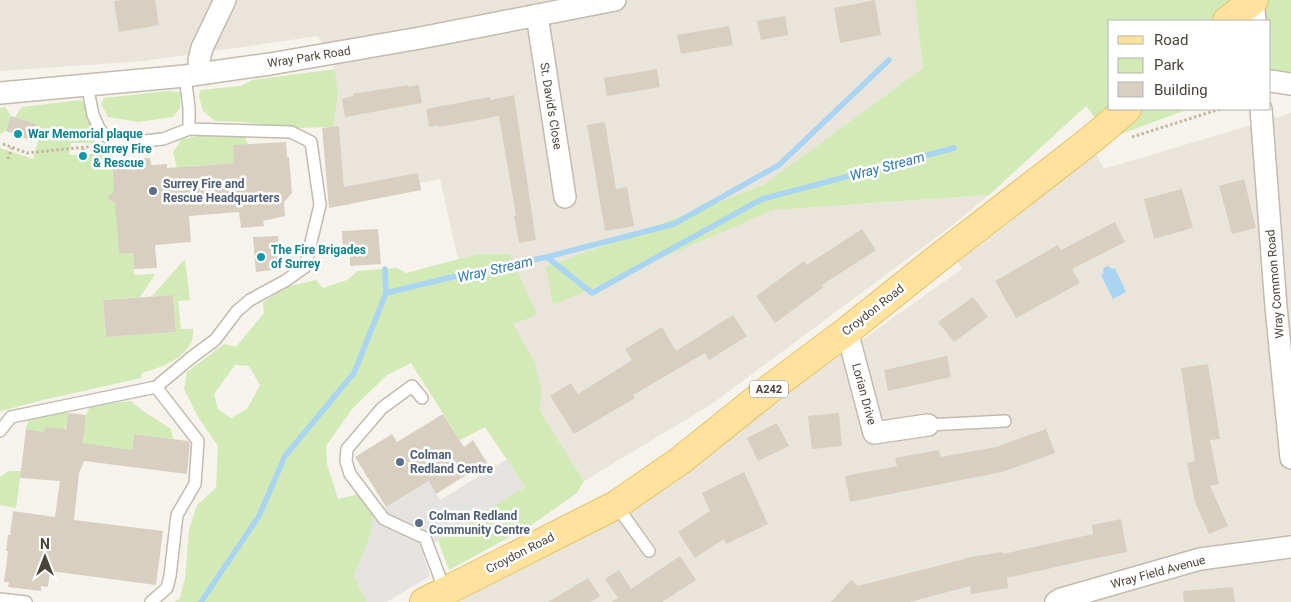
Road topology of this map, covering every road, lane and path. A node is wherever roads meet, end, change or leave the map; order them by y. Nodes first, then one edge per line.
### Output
1 (225, 0) edge
2 (615, 0) edge
3 (1253, 0) edge
4 (537, 15) junction
5 (1228, 20) edge
6 (1255, 20) edge
7 (193, 75) junction
8 (1271, 82) edge
9 (1291, 84) edge
10 (87, 85) junction
11 (0, 93) edge
12 (1125, 110) edge
13 (1217, 110) edge
14 (1261, 110) edge
15 (189, 128) junction
16 (1131, 137) dead end
17 (3, 144) dead end
18 (115, 144) junction
19 (12, 148) junction
20 (83, 148) junction
21 (83, 156) dead end
22 (8, 159) dead end
23 (565, 197) dead end
24 (847, 331) junction
25 (156, 387) junction
26 (422, 398) dead end
27 (1005, 422) dead end
28 (928, 425) joint
29 (0, 431) edge
30 (1291, 458) edge
31 (616, 505) junction
32 (1291, 547) edge
33 (649, 552) dead end
34 (434, 596) edge
35 (0, 599) edge
36 (26, 602) edge
37 (151, 602) edge
38 (1056, 602) edge

1 - 7 street
2 - 4 street, Wray Park Road
3 - 5 main road
3 - 6 street
4 - 7 street, Wray Park Road
4 - 23 street, St. David's Close
7 - 10 street, Wray Park Road
7 - 15 lane
8 - 9 street
10 - 11 street, Wray Park Road
10 - 18 lane
12 - 24 main road, Croydon Road / A242
13 - 16 path
14 - 30 street, Wray Common Road
15 - 18 lane
15 - 25 lane
17 - 19 path
18 - 20 path
19 - 20 path
19 - 22 path
20 - 21 path
24 - 28 street, Lorian Drive
24 - 31 main road, Croydon Road / A242
25 - 29 lane
25 - 37 lane
26 - 34 lane
27 - 28 lane
31 - 33 lane
31 - 34 main road, Croydon Road / A242
32 - 38 street, Wray Field Avenue
35 - 36 lane

